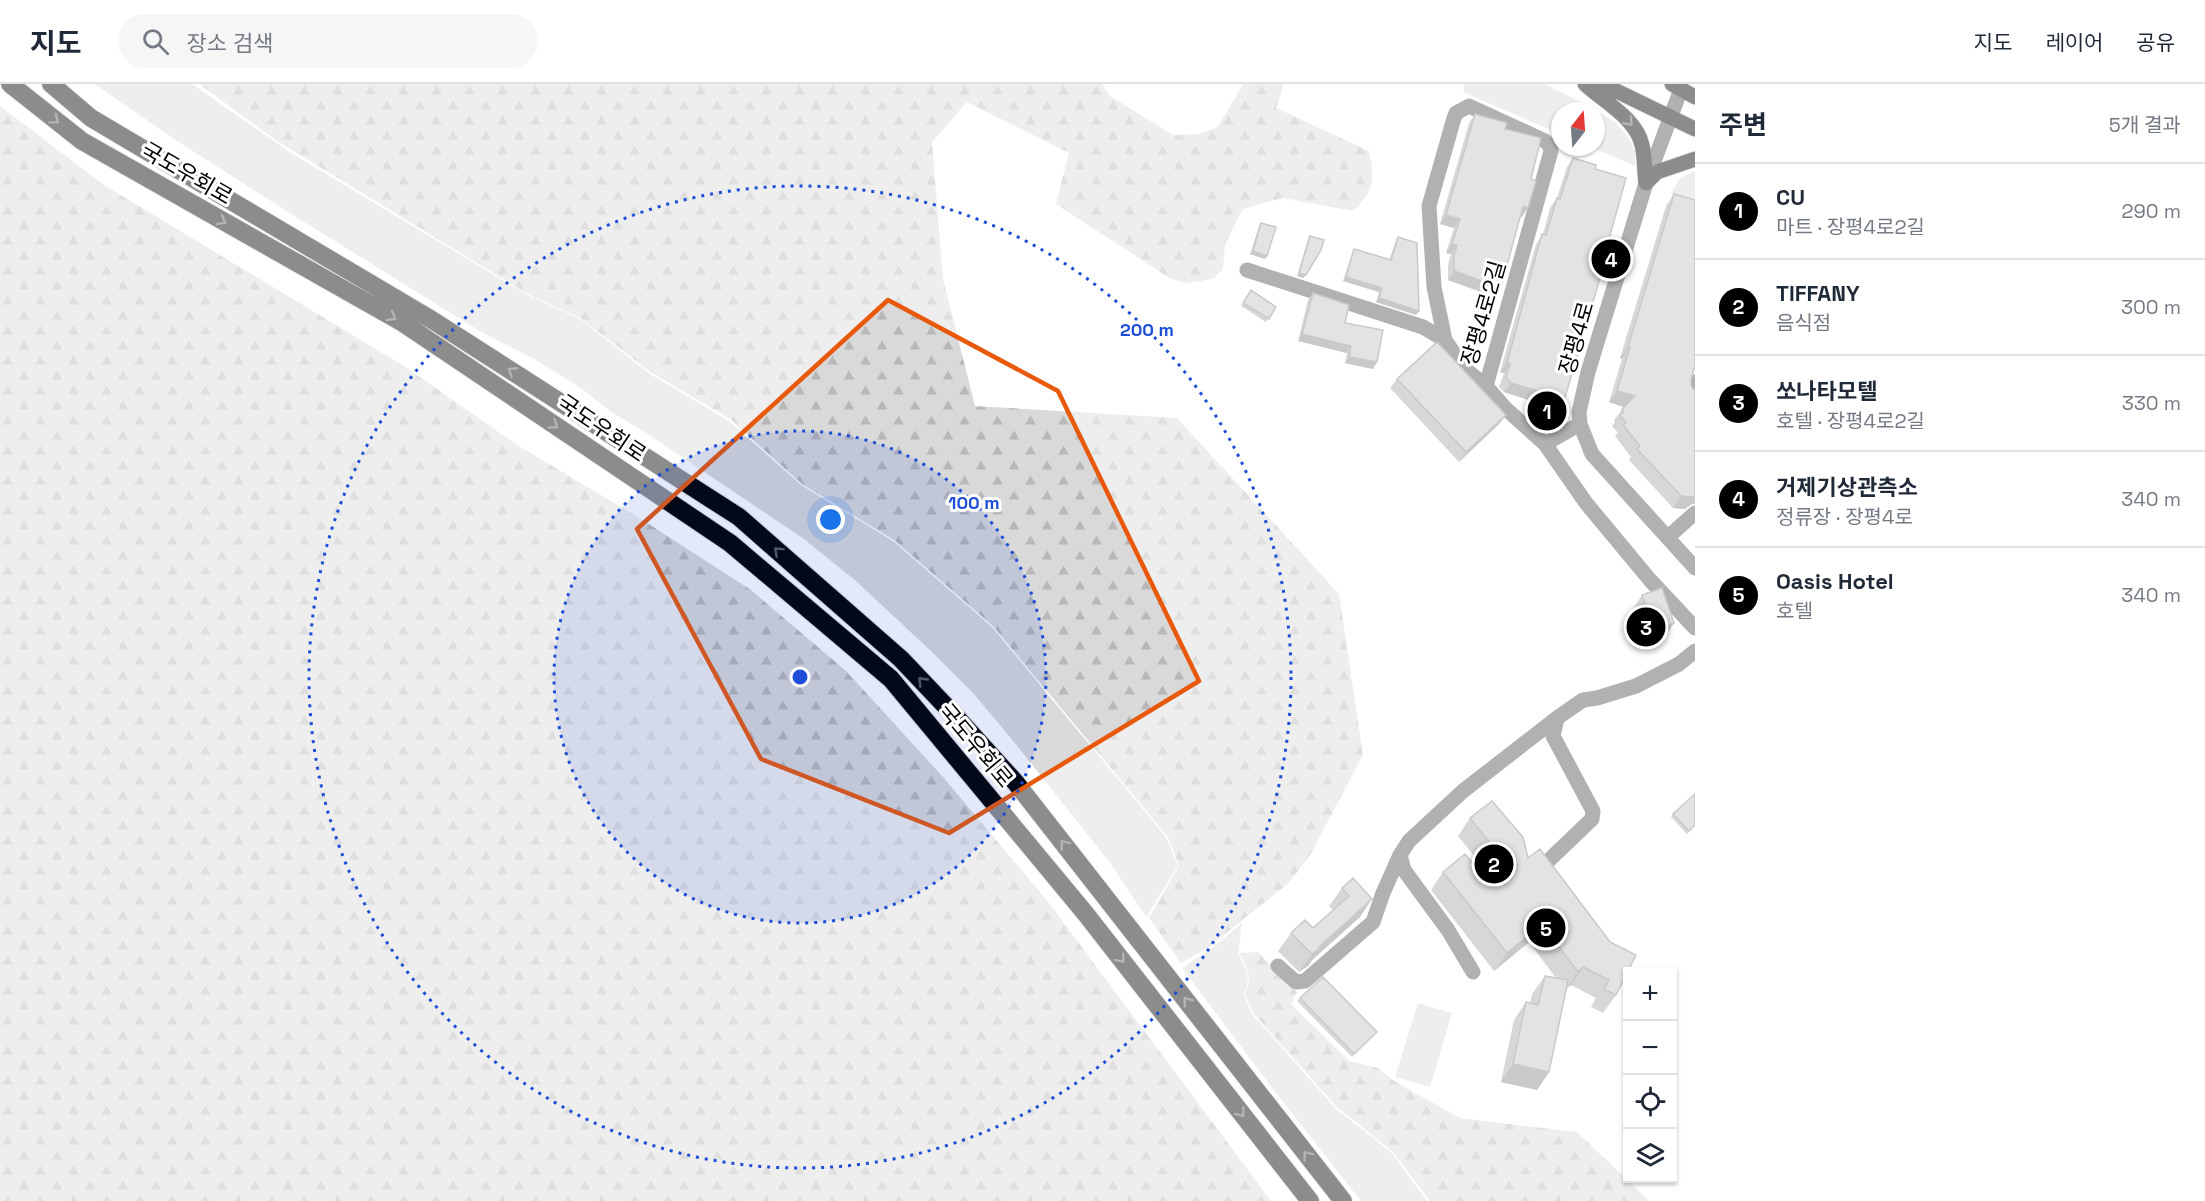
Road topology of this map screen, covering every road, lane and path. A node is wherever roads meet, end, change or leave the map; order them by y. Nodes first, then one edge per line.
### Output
1 (10, 84) edge
2 (51, 84) edge
3 (1585, 84) edge
4 (1602, 84) edge
5 (1676, 86) edge
6 (1695, 96) edge
7 (1669, 117) junction
8 (1695, 129) edge
9 (1695, 159) edge
10 (1646, 183) junction
11 (1247, 270) dead end
12 (1445, 340) junction
13 (1695, 382) edge
14 (1486, 386) junction
15 (1695, 398) edge
16 (1580, 424) junction
17 (1545, 444) junction
18 (1695, 513) edge
19 (1668, 537) junction
20 (1695, 568) edge
21 (1695, 628) edge
22 (1695, 651) edge
23 (1557, 718) junction
24 (1400, 855) junction
25 (1546, 863) edge
26 (1278, 966) dead end
27 (1473, 972) dead end
28 (1310, 1201) edge
29 (1342, 1201) edge

1 -> 28 highway, 국도우회로
29 -> 2 highway, 국도우회로
3 -> 10 main road
4 - 7 main road
5 - 6 main road
5 - 7 street, 장평4로
7 - 8 main road
7 - 10 street, 장평4로
9 - 10 main road
10 - 16 street, 장평4로
11 - 12 street
12 - 14 street
12 - 14 street, 장평4로2길
13 - 15 street
14 - 17 street, 장평4로2길
16 - 17 street
16 - 19 street, 장평4로
17 - 21 street, 장평4로2길
18 - 19 street
19 - 20 street, 장평4로
22 - 23 street
23 - 24 street
23 - 25 street
24 - 26 street
24 - 27 street

